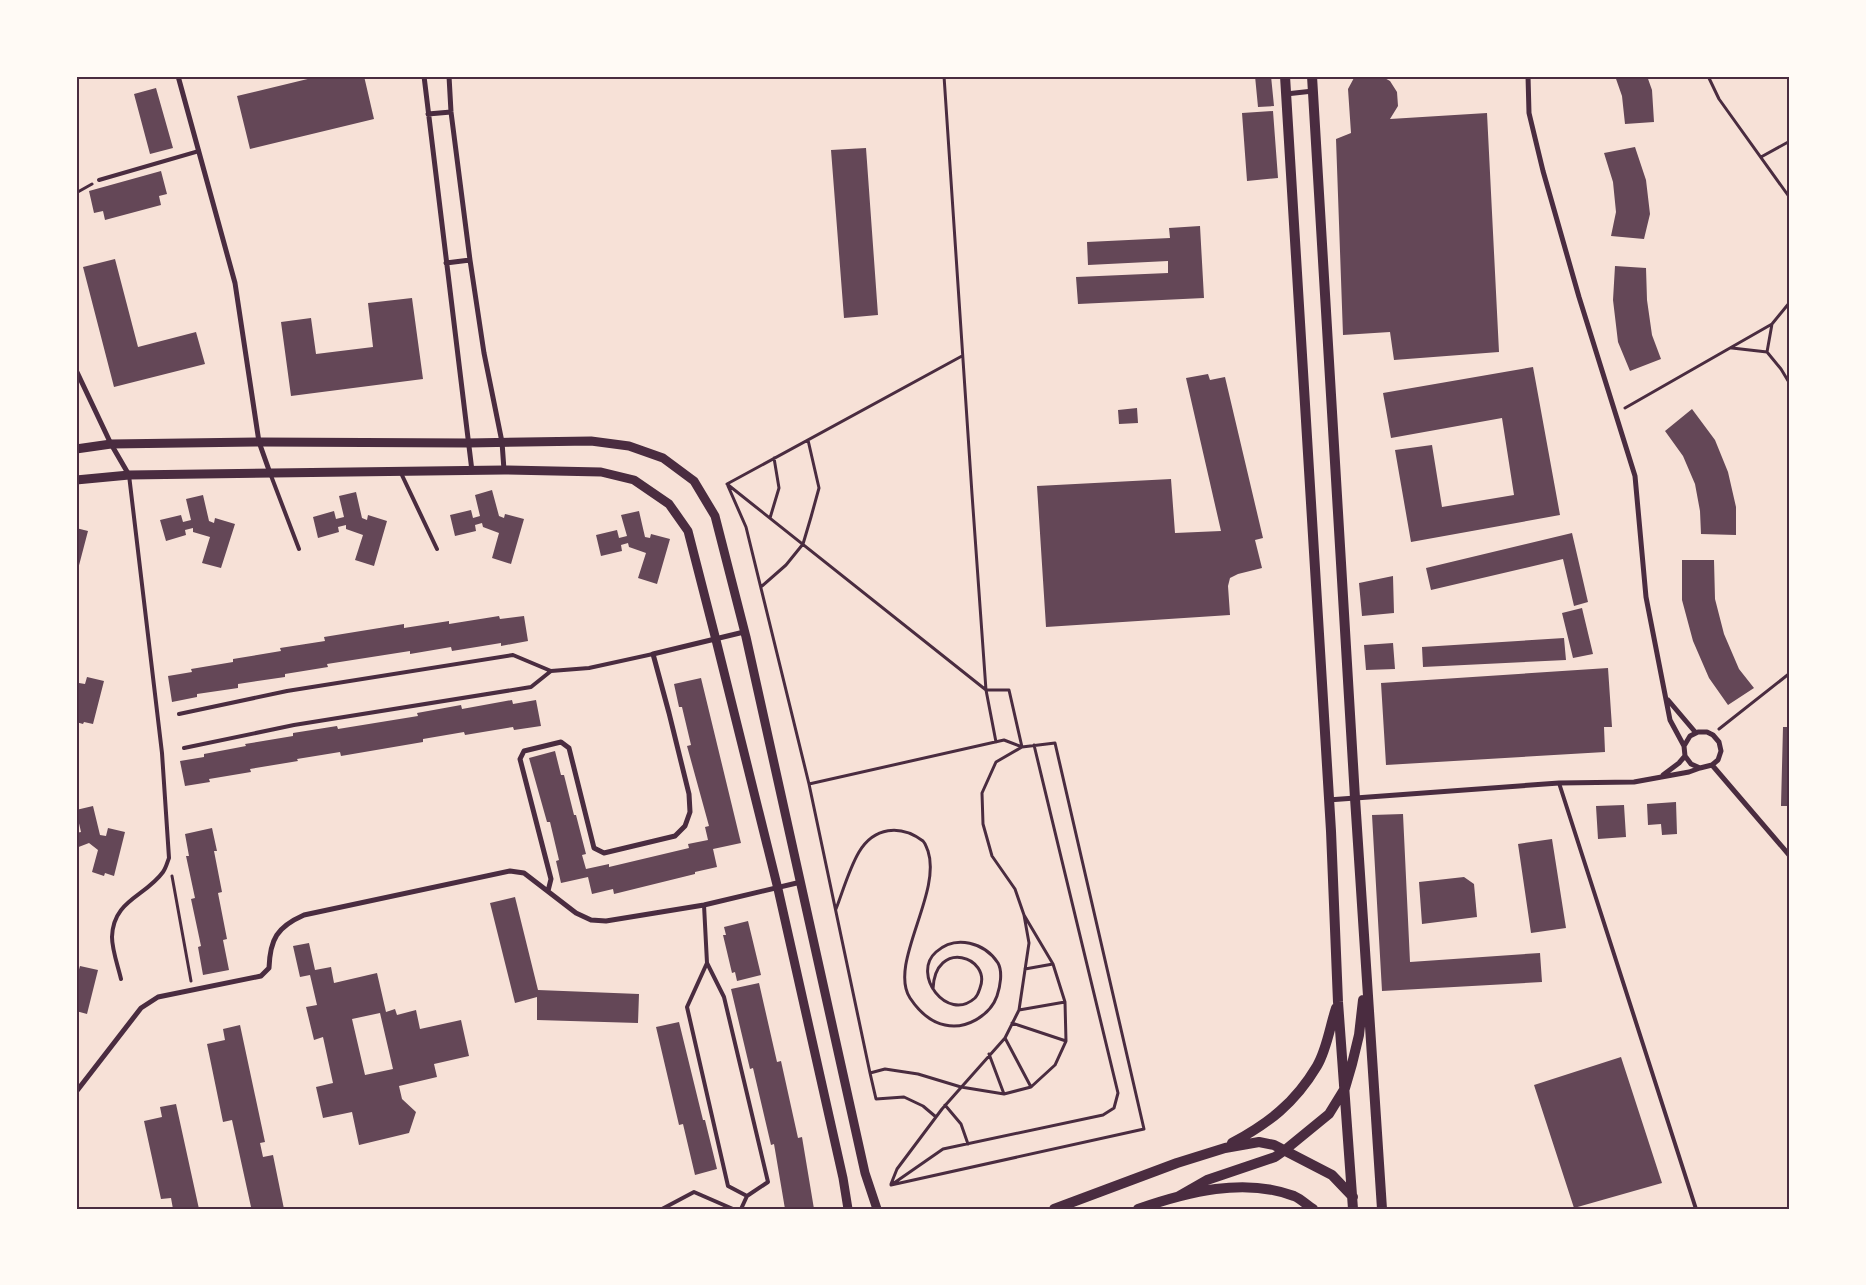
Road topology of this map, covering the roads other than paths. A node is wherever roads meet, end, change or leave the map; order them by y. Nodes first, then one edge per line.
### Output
1 (178, 76) edge
2 (424, 76) edge
3 (449, 76) edge
4 (1285, 76) edge
5 (1312, 76) edge
6 (1528, 76) edge
7 (1313, 91) junction
8 (1286, 94) junction
9 (451, 112) junction
10 (428, 114) junction
11 (199, 151) junction
12 (99, 180) road end
13 (470, 260) junction
14 (446, 262) junction
15 (76, 370) edge
16 (258, 442) junction
17 (502, 442) junction
18 (468, 443) junction
19 (111, 444) junction
20 (76, 449) edge
21 (504, 470) junction
22 (472, 471) junction
23 (400, 472) junction
24 (270, 473) junction
25 (130, 475) junction
26 (76, 480) edge
27 (299, 549) dead end
28 (437, 549) dead end
29 (744, 632) junction
30 (716, 640) junction
31 (653, 654) junction
32 (551, 671) junction
33 (1667, 700) junction
34 (178, 714) dead end
35 (1696, 733) junction
36 (1684, 746) junction
37 (184, 748) dead end
38 (1685, 756) junction
39 (1712, 765) junction
40 (1700, 768) junction
41 (1660, 777) junction
42 (1560, 784) junction
43 (1355, 798) junction
44 (1328, 800) junction
45 (1790, 856) edge
46 (801, 882) junction
47 (778, 889) junction
48 (548, 891) junction
49 (704, 905) junction
50 (707, 963) junction
51 (1366, 976) junction
52 (121, 979) dead end
53 (1338, 1002) junction
54 (1345, 1088) junction
55 (76, 1092) edge
56 (1225, 1148) junction
57 (1285, 1150) junction
58 (1352, 1195) junction
59 (747, 1196) junction
60 (1179, 1196) junction
61 (662, 1209) edge
62 (733, 1209) edge
63 (741, 1209) edge
64 (848, 1209) edge
65 (876, 1209) edge
66 (1054, 1209) edge
67 (1138, 1209) edge
68 (1313, 1209) edge
69 (1353, 1209) edge
70 (1360, 1209) edge
71 (1382, 1209) edge
72 (1696, 1209) edge

1 - 11 street
2 - 10 street
3 - 9 street
4 - 8 main road
5 - 7 main road
6 - 33 street
7 - 8 street
7 - 43 main road
8 - 44 main road
9 - 10 street
9 - 13 street
10 - 14 street
11 - 12 lane
11 - 16 street
13 - 14 street
13 - 17 street
14 - 18 street
15 - 19 street
16 - 18 street
16 - 19 street
16 - 24 street
17 - 18 street
17 - 21 street
17 - 29 street
18 - 22 street
19 - 20 street
19 - 25 street
21 - 22 street
21 - 30 street
22 - 23 street
23 - 24 street
23 - 28 lane
24 - 25 street
24 - 27 lane
25 - 26 street
25 - 52 lane
29 - 30 street
29 - 46 street
30 - 31 street
30 - 47 street
31 - 32 lane
31 - 48 street
32 - 34 lane
32 - 37 lane
33 - 35 street
33 - 36 street
35 - 36 street
35 - 39 street
36 - 38 street
38 - 40 street
38 - 41 street
39 - 40 street
39 - 45 street
40 - 41 street
41 - 42 street
42 - 43 street
42 - 72 lane
43 - 44 street
43 - 51 main road
44 - 53 main road
46 - 47 street
46 - 65 street
47 - 49 street
47 - 64 street
48 - 49 street
48 - 55 street
49 - 50 lane
50 - 59 lane
50 - 59 lane
51 - 54 main road
51 - 71 main road
53 - 54 main road
53 - 56 main road
54 - 57 main road
54 - 58 main road
56 - 57 main road
56 - 66 main road
57 - 58 main road
57 - 60 main road
58 - 69 main road
58 - 70 main road
59 - 63 lane
60 - 67 main road
60 - 68 main road
61 - 62 lane

